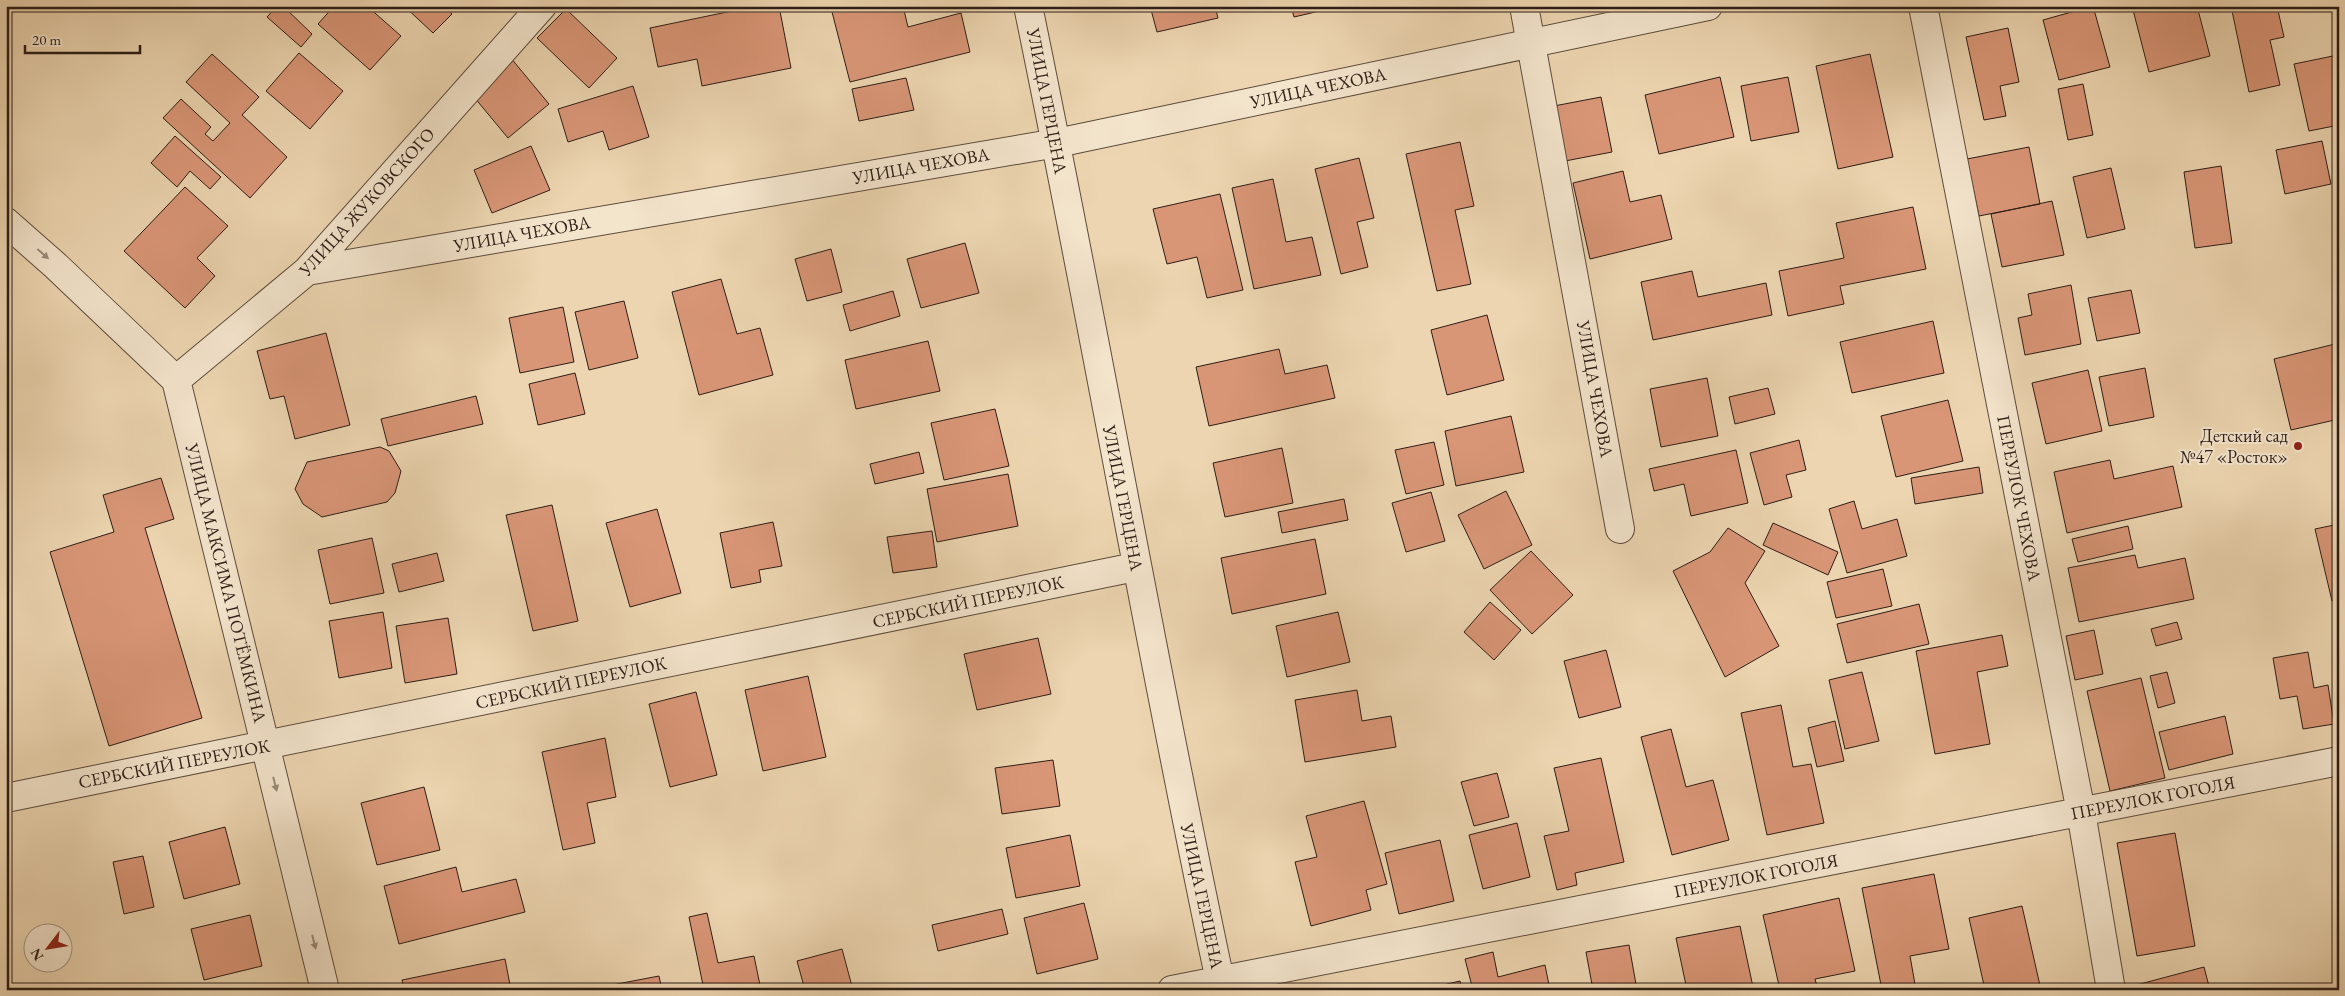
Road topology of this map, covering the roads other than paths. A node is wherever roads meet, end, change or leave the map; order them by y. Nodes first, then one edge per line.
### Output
1 (542, 6) edge
2 (1028, 6) edge
3 (1524, 6) edge
4 (1708, 6) edge
5 (1924, 6) edge
6 (1531, 42) junction
7 (1056, 143) junction
8 (6, 222) edge
9 (306, 271) junction
10 (176, 380) junction
11 (1620, 529) dead end
12 (1135, 567) junction
13 (266, 745) junction
14 (2339, 761) edge
15 (6, 798) edge
16 (2081, 812) junction
17 (1220, 985) edge
18 (325, 990) edge
19 (1172, 990) edge
20 (2111, 990) edge

1 - 9 street, УЛИЦА ЖУКОВСКОГО
2 - 7 street, УЛИЦА ГЕРЦЕНА
3 - 6 street
4 - 6 street, УЛИЦА ЧЕХОВА
5 - 16 street, ПЕРЕУЛОК ЧЕХОВА
6 - 7 street, УЛИЦА ЧЕХОВА
6 - 11 street, УЛИЦА ЧЕХОВА
7 - 9 street, УЛИЦА ЧЕХОВА
7 - 12 street, УЛИЦА ГЕРЦЕНА
8 -> 10 street
9 - 10 street, УЛИЦА ЖУКОВСКОГО
10 - 13 street, УЛИЦА МАКСИМА ПОТЁМКИНА
12 - 13 street, СЕРБСКИЙ ПЕРЕУЛОК
12 - 17 street, УЛИЦА ГЕРЦЕНА
13 - 15 street, СЕРБСКИЙ ПЕРЕУЛОК
13 -> 18 street, УЛИЦА МАКСИМА ПОТЁМКИНА
14 - 16 street, ПЕРЕУЛОК ГОГОЛЯ
16 - 17 street, ПЕРЕУЛОК ГОГОЛЯ
16 - 20 street, ПЕРЕУЛОК ЧЕХОВА
17 - 19 street, ПЕРЕУЛОК ГОГОЛЯ

